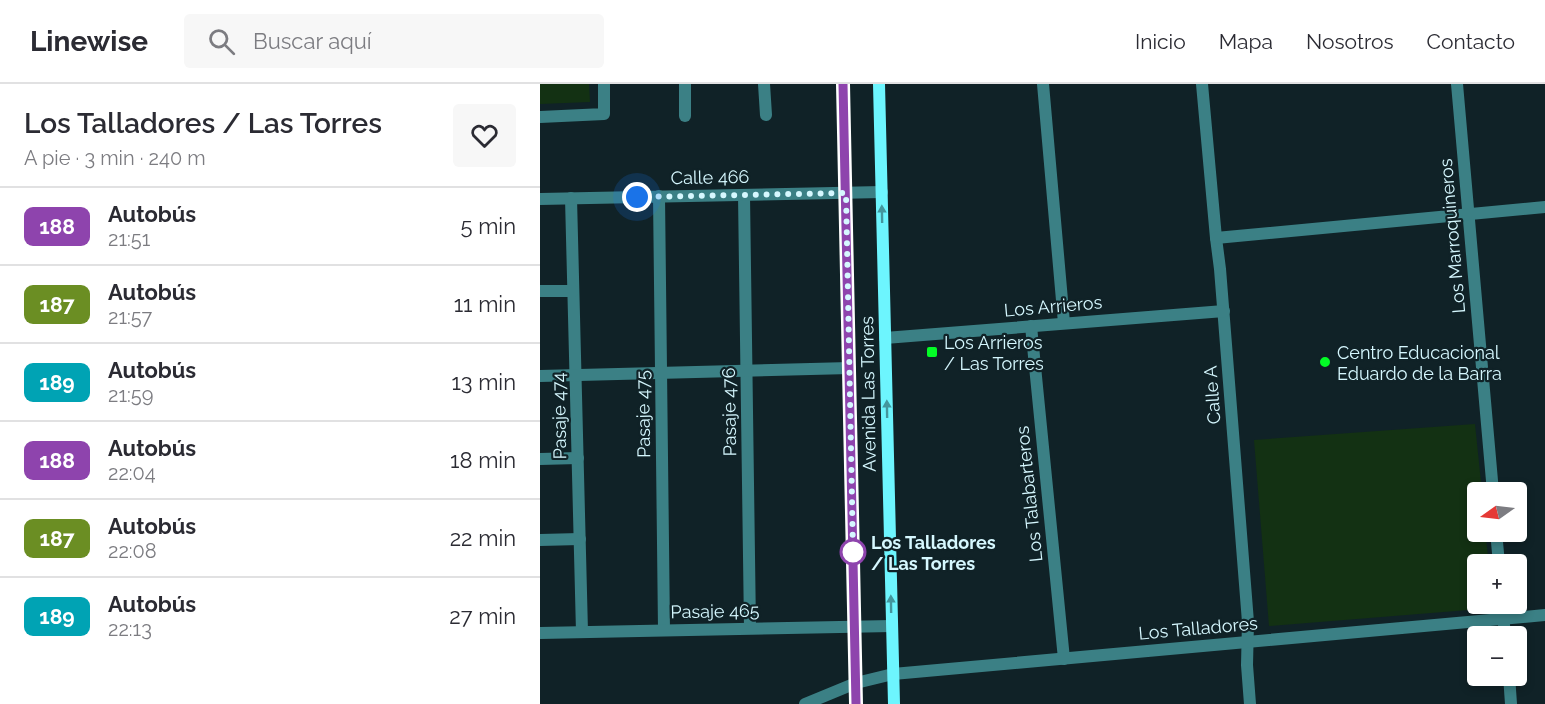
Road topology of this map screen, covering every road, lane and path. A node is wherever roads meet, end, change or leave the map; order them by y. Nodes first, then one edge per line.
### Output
1 (604, 84) edge
2 (685, 84) edge
3 (765, 84) edge
4 (843, 84) edge
5 (879, 84) edge
6 (1043, 84) edge
7 (1202, 84) edge
8 (1457, 84) edge
9 (766, 115) dead end
10 (685, 116) dead end
11 (540, 117) edge
12 (882, 192) junction
13 (846, 193) junction
14 (744, 195) junction
15 (659, 196) junction
16 (571, 198) junction
17 (540, 199) edge
18 (1545, 207) edge
19 (1468, 214) junction
20 (1216, 238) junction
21 (540, 291) edge
22 (573, 291) junction
23 (1224, 311) junction
24 (1064, 323) junction
25 (1031, 326) junction
26 (885, 338) junction
27 (850, 368) junction
28 (747, 371) junction
29 (661, 373) junction
30 (576, 375) junction
31 (540, 376) edge
32 (578, 458) junction
33 (540, 459) edge
34 (1492, 482) edge
35 (580, 539) junction
36 (540, 540) edge
37 (1503, 614) edge
38 (1545, 615) edge
39 (1504, 619) junction
40 (855, 626) junction
41 (892, 626) junction
42 (1504, 626) edge
43 (750, 628) junction
44 (664, 630) junction
45 (582, 632) junction
46 (540, 633) edge
47 (1248, 642) junction
48 (1064, 658) junction
49 (893, 674) junction
50 (856, 683) junction
51 (1510, 686) edge
52 (805, 704) edge
53 (856, 704) edge
54 (894, 704) edge
55 (1250, 704) edge
56 (1511, 704) edge

1 - 11 street
2 - 10 street
3 - 9 street
4 - 13 main road, Avenida Las Torres
5 - 12 main road, Avenida Las Torres
6 - 24 street
7 - 20 street, Calle A
8 - 19 street, Los Marroquineros
12 - 13 street, Calle 466
26 -> 12 main road, Avenida Las Torres
13 - 14 street, Calle 466
13 - 27 main road, Avenida Las Torres
14 - 15 street, Calle 466
14 - 28 street, Pasaje 476
15 - 16 street, Calle 466
15 - 29 street, Pasaje 475
16 - 17 street, Calle 466
16 - 22 street, Pasaje 474
18 - 19 street
19 - 20 street
19 - 34 street, Los Marroquineros
20 - 23 street, Calle A
21 - 22 street
22 - 30 street, Pasaje 474
23 - 24 street, Los Arrieros
23 - 47 street, Calle A
24 - 25 street, Los Arrieros
25 - 26 street, Los Arrieros
25 - 48 street, Los Talabarteros
41 -> 26 main road, Avenida Las Torres
27 - 28 street
27 - 40 main road, Avenida Las Torres
28 - 29 street
28 - 43 street, Pasaje 476
29 - 30 street
29 - 44 street, Pasaje 475
30 - 31 street
30 - 32 street, Pasaje 474
32 - 33 street
32 - 35 street, Pasaje 474
35 - 36 street
35 - 45 street, Pasaje 474
37 - 39 street
38 - 39 street, Los Talladores
39 - 42 street
39 - 47 street, Los Talladores
40 - 41 street, Pasaje 465
40 - 43 street, Pasaje 465
40 - 50 main road, Avenida Las Torres
41 - 49 main road, Avenida Las Torres
43 - 44 street, Pasaje 465
44 - 45 street, Pasaje 465
45 - 46 street, Pasaje 465
47 - 48 street, Los Talladores
47 - 55 street, Calle A
48 - 49 street, Los Talladores
49 - 50 street, Los Talladores
49 - 54 main road, Avenida Las Torres
50 - 52 street, Los Talladores
50 - 53 main road, Avenida Las Torres
51 - 56 street

